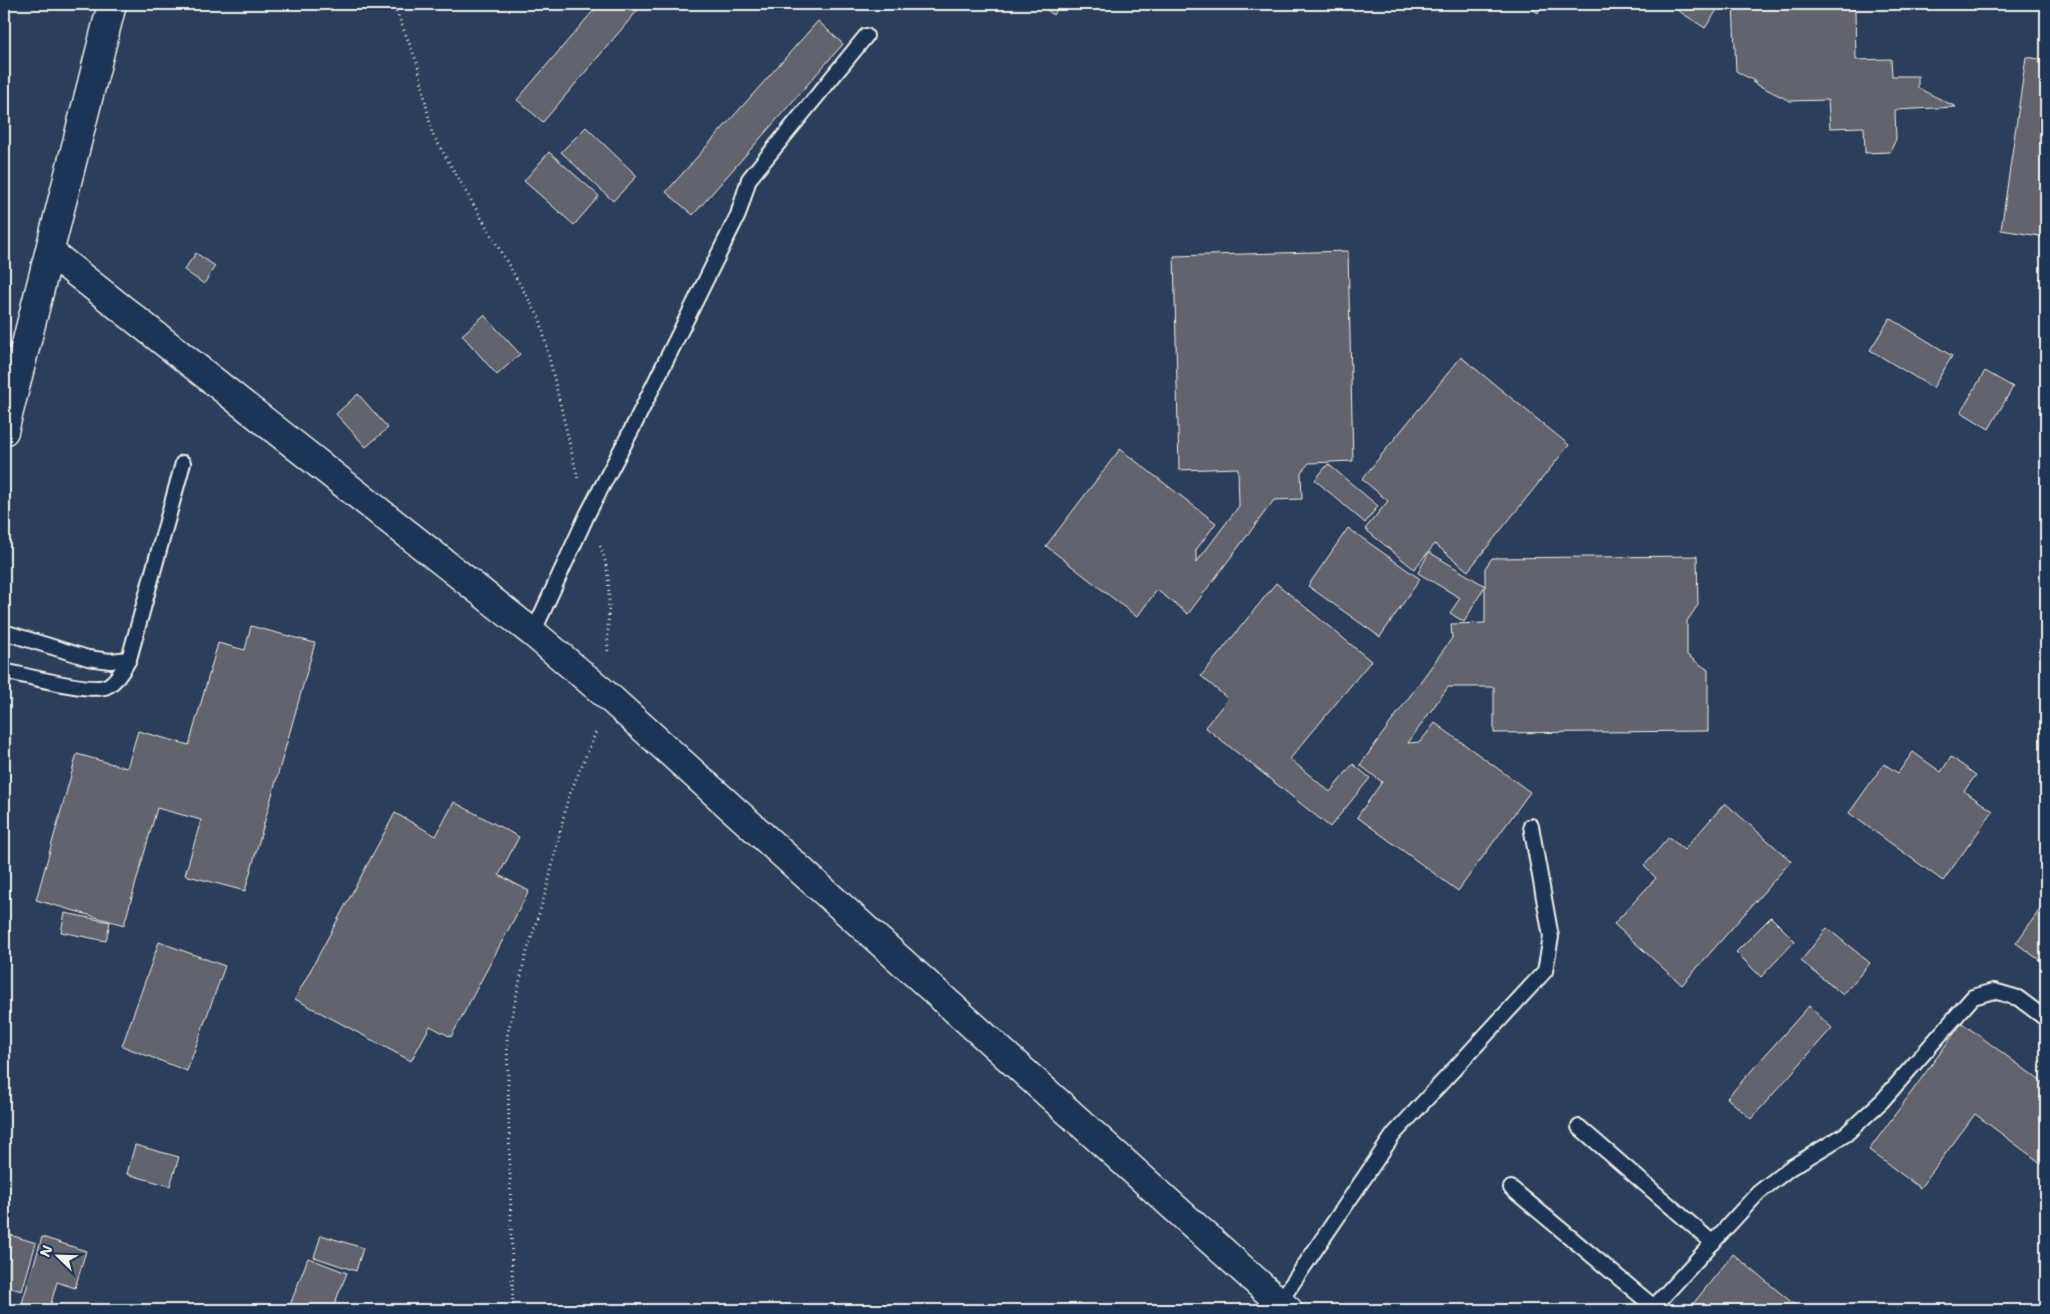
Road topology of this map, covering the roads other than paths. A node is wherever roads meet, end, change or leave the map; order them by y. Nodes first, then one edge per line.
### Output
1 (106, 8) edge
2 (866, 36) dead end
3 (50, 252) junction
4 (4, 431) edge
5 (183, 464) dead end
6 (4, 632) edge
7 (533, 633) junction
8 (129, 659) junction
9 (4, 671) edge
10 (1532, 826) dead end
11 (2046, 1019) edge
12 (1579, 1126) dead end
13 (1511, 1188) dead end
14 (1713, 1243) junction
15 (1284, 1306) edge
16 (1652, 1309) edge

1 - 3 street
2 - 7 lane
3 - 4 street
3 - 7 street
5 - 8 lane
6 - 8 lane
7 - 15 street
8 - 9 lane
10 - 15 lane
11 - 14 lane
12 - 14 lane
13 - 16 lane
14 - 16 lane

